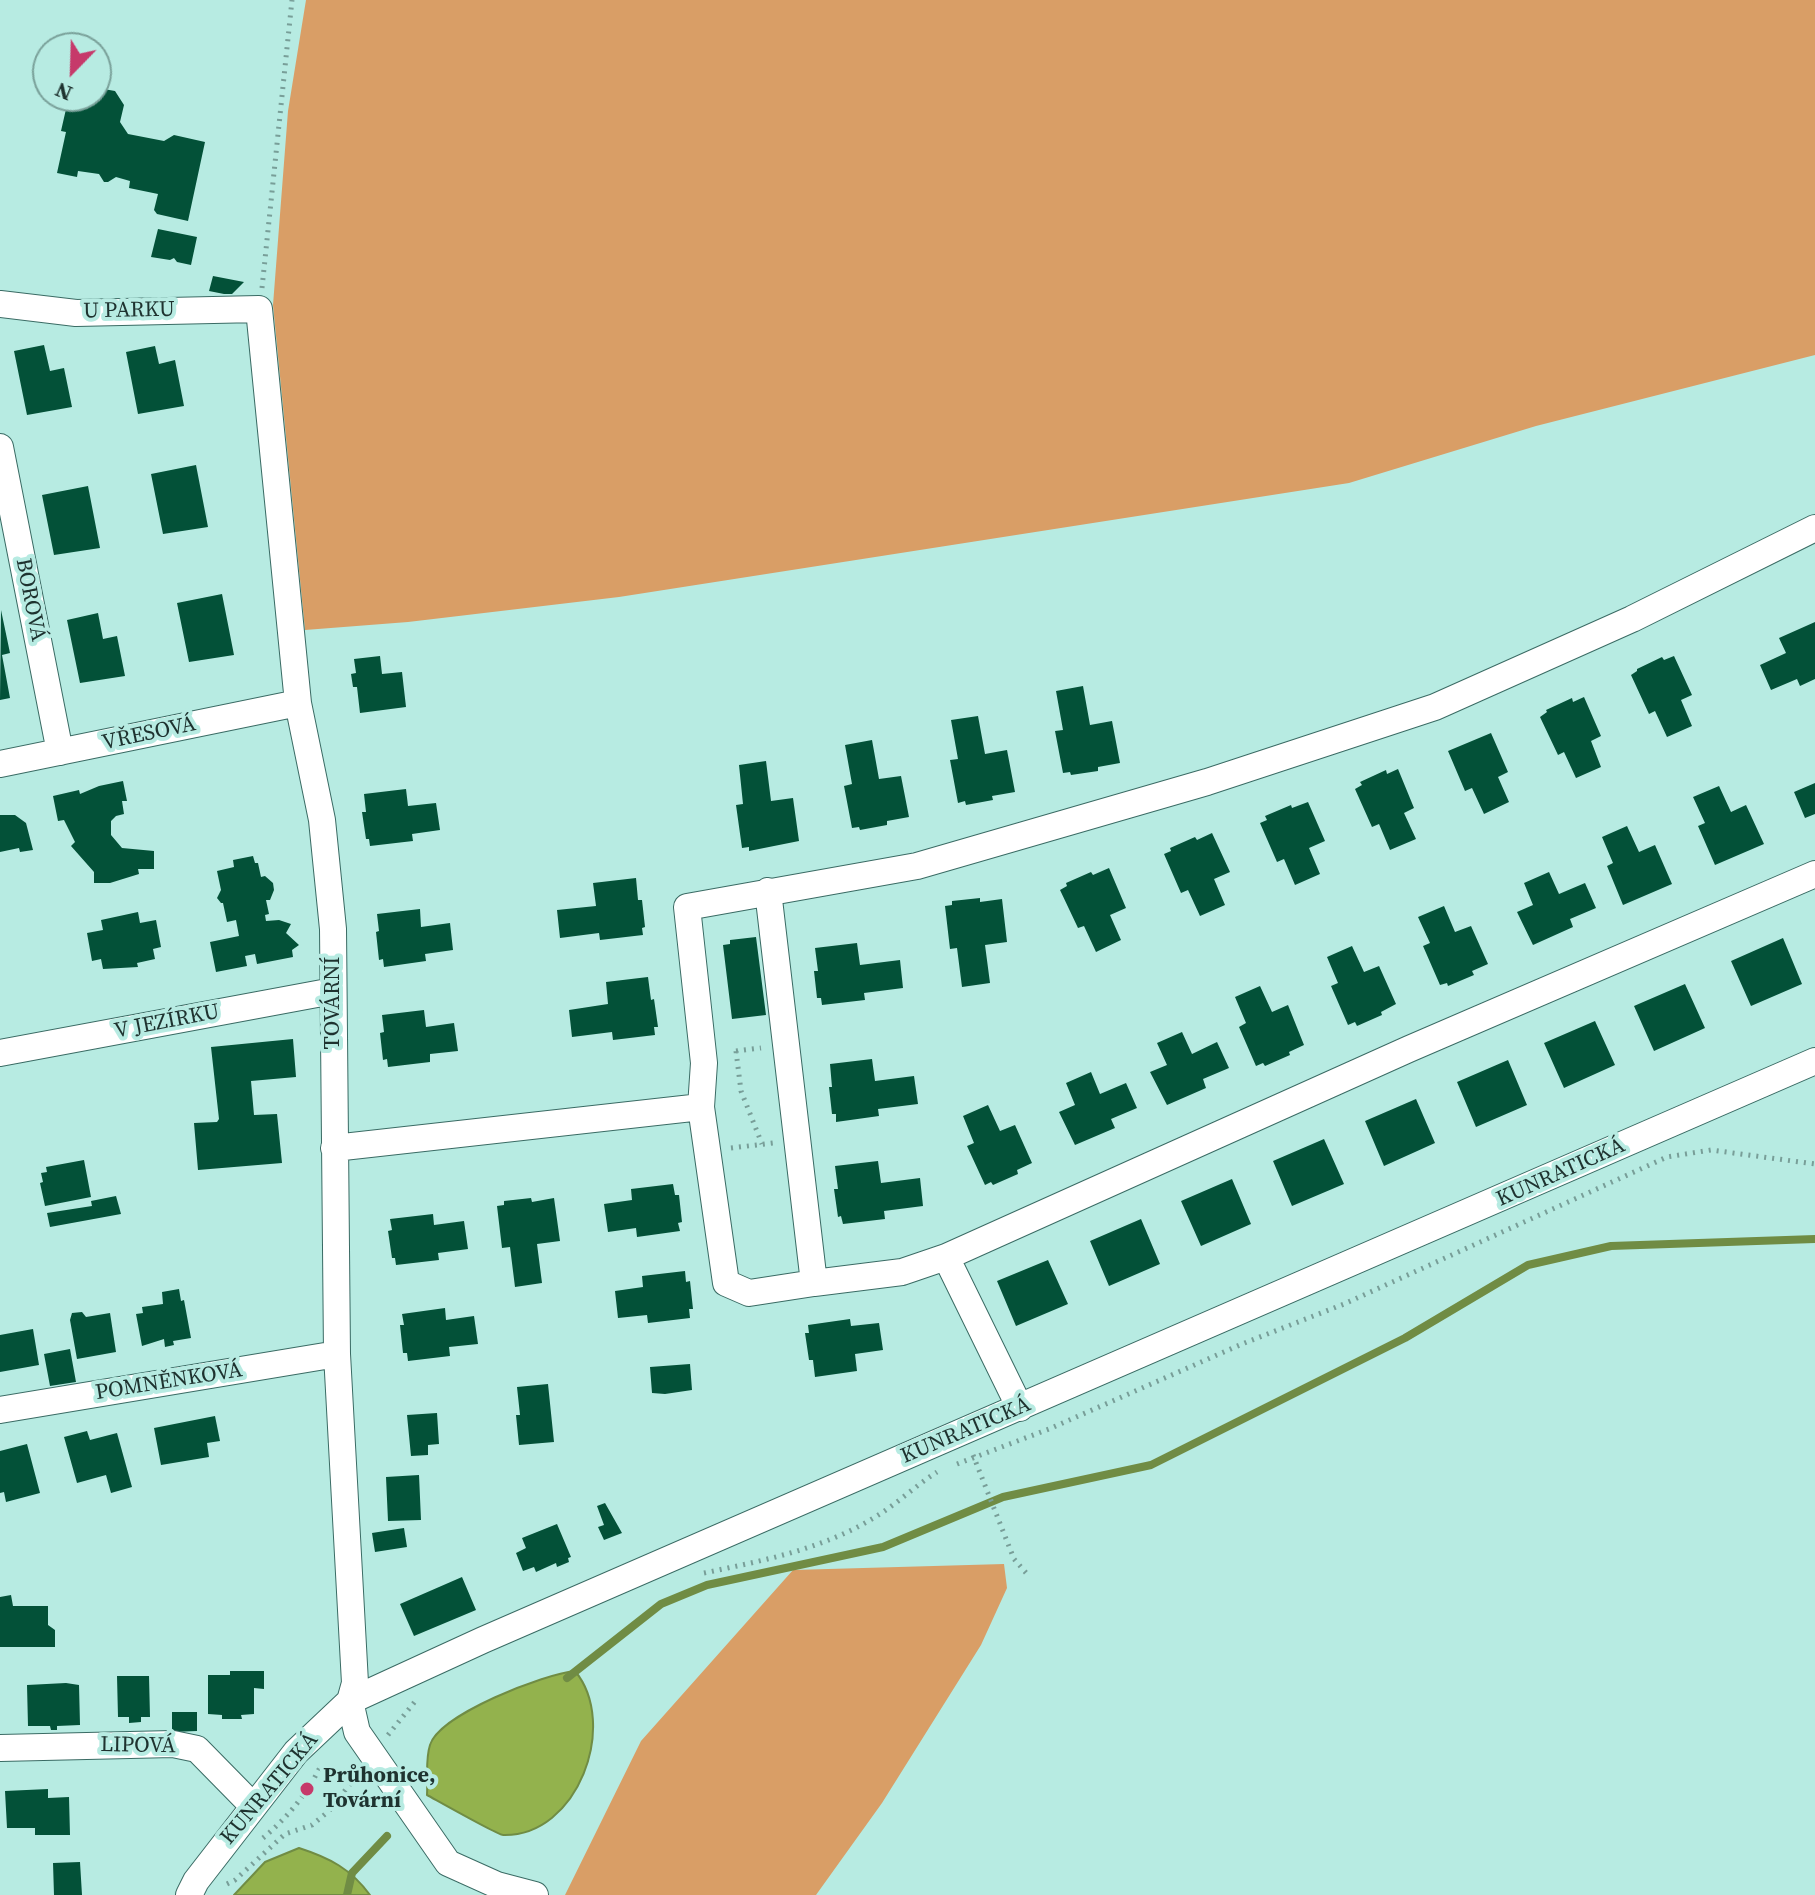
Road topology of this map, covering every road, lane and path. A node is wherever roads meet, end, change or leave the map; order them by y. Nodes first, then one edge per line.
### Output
1 (292, 0) edge
2 (0, 304) edge
3 (259, 309) junction
4 (0, 447) edge
5 (1815, 528) edge
6 (298, 703) junction
7 (60, 752) junction
8 (0, 764) edge
9 (1815, 874) edge
10 (768, 891) junction
11 (333, 991) junction
12 (786, 1044) junction
13 (736, 1051) junction
14 (0, 1053) edge
15 (704, 1055) junction
16 (1815, 1061) edge
17 (701, 1107) junction
18 (797, 1140) junction
19 (762, 1144) junction
20 (334, 1148) junction
21 (707, 1151) junction
22 (1815, 1164) edge
23 (946, 1257) junction
24 (814, 1283) junction
25 (337, 1354) junction
26 (1020, 1408) junction
27 (0, 1410) edge
28 (964, 1432) junction
29 (974, 1458) junction
30 (1027, 1574) dead end
31 (690, 1576) dead end
32 (350, 1701) junction
33 (0, 1748) edge
34 (372, 1754) junction
35 (324, 1757) dead end
36 (253, 1806) junction
37 (260, 1841) dead end
38 (224, 1878) dead end
39 (235, 1880) dead end
40 (220, 1884) dead end
41 (189, 1895) edge
42 (535, 1895) edge

1 - 3 path
2 - 3 street, U PARKU
3 - 6 street, TOVÁRNÍ
4 - 7 street, BOROVÁ
5 - 10 street
6 - 7 street, VŘESOVÁ
6 - 11 street, TOVÁRNÍ
7 - 8 street, VŘESOVÁ
9 - 23 street
10 - 12 street
10 - 15 street
11 - 14 street, V JEZÍRKU
11 - 20 street, TOVÁRNÍ
12 - 13 path
12 - 18 street
13 - 15 path
13 - 19 path
15 - 17 street
16 - 26 street, KUNRATICKÁ
17 - 20 street
17 - 21 street
18 - 19 path
18 - 24 street
19 - 21 path
20 - 25 street, TOVÁRNÍ
21 - 24 street
22 - 29 path
23 - 24 street
23 - 26 street
25 - 27 street, POMNĚNKOVÁ
25 - 32 street, TOVÁRNÍ
26 - 28 street, KUNRATICKÁ
28 - 29 path
28 - 32 street, KUNRATICKÁ
29 - 30 path
29 - 31 path
32 - 34 street
32 - 36 street, KUNRATICKÁ
33 - 36 street, LIPOVÁ
34 - 39 path
34 - 42 street
35 - 37 path
36 - 41 street, KUNRATICKÁ
38 - 40 path

